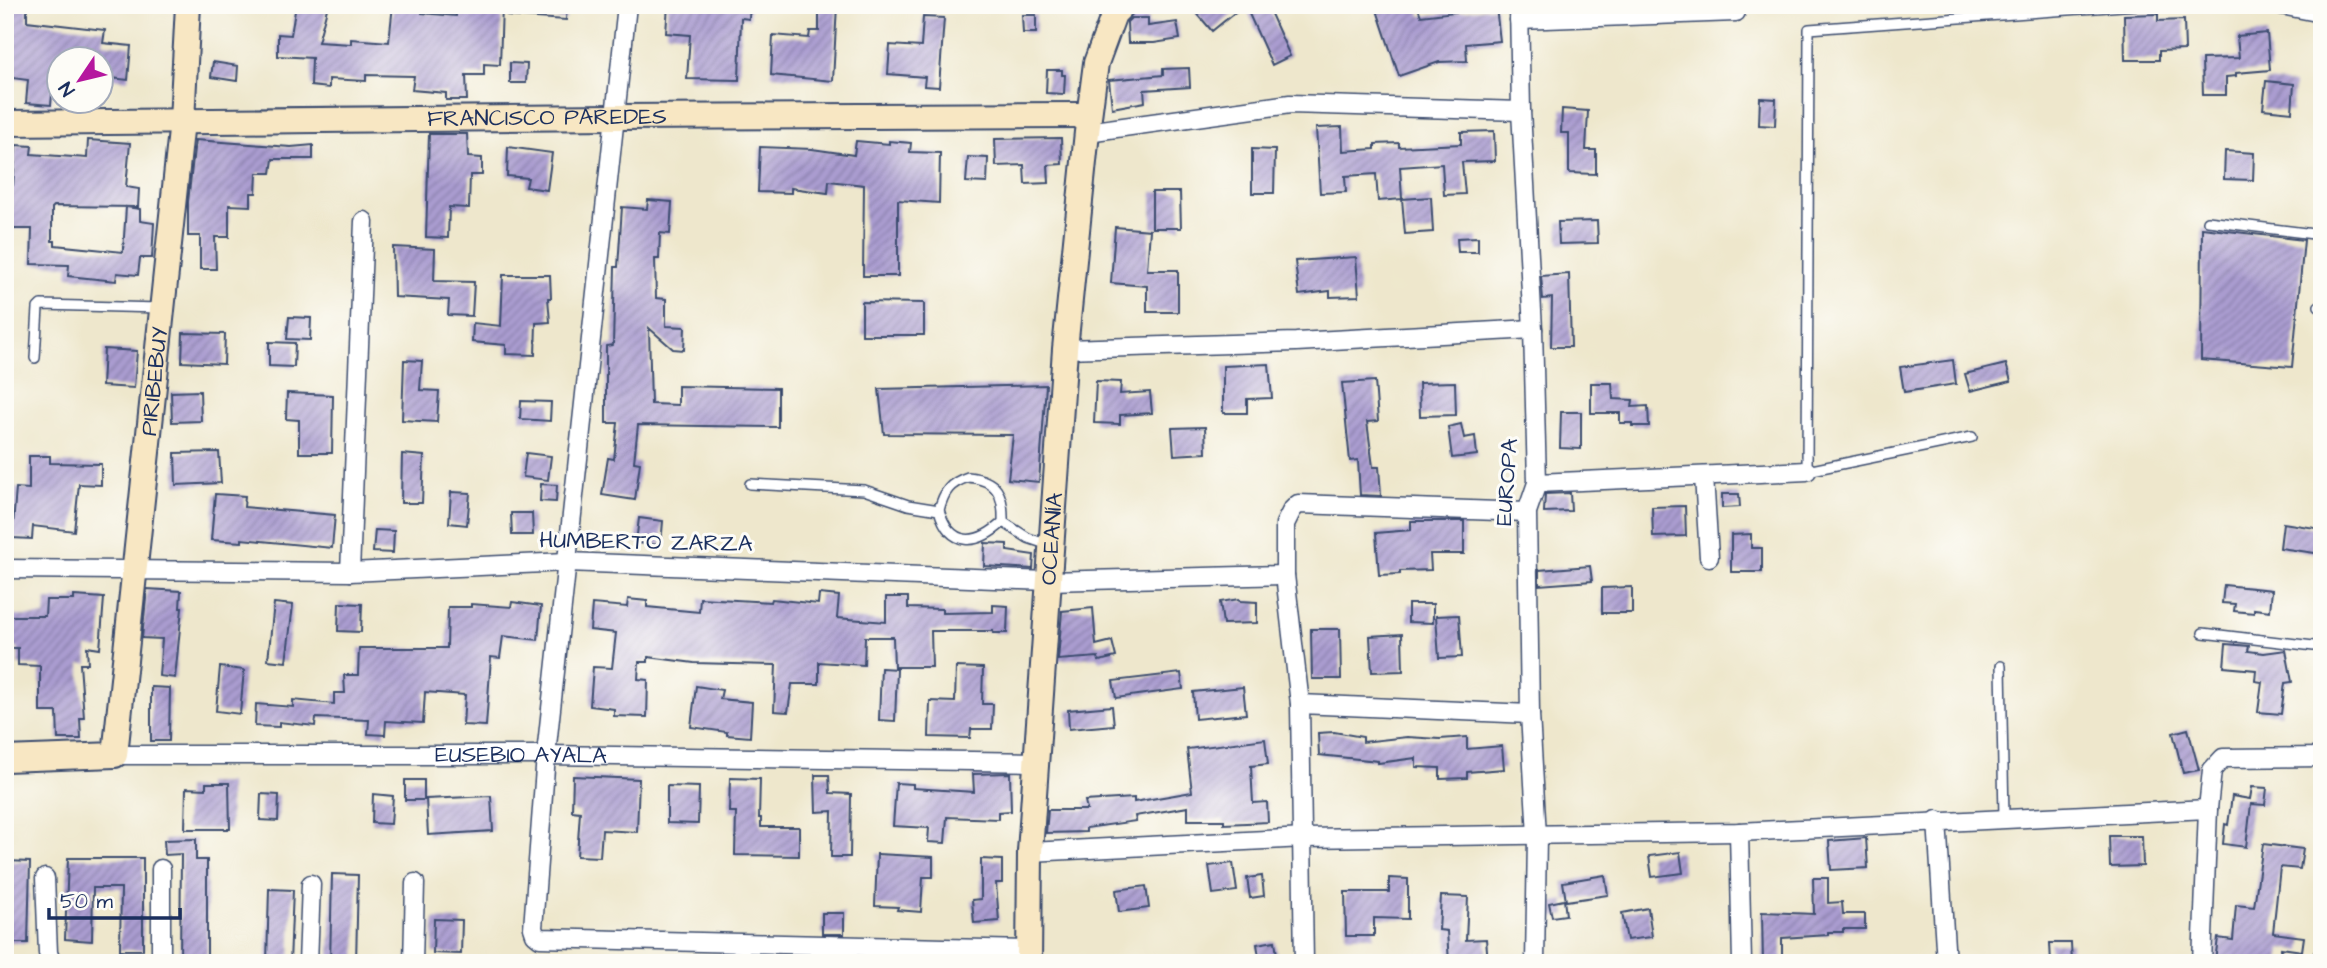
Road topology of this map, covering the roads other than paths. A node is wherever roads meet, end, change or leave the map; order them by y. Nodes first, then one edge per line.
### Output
1 (188, 5) edge
2 (626, 5) edge
3 (1123, 5) edge
4 (2137, 5) edge
5 (2281, 5) edge
6 (1694, 10) edge
7 (1736, 12) dead end
8 (1519, 13) edge
9 (2322, 13) edge
10 (1521, 111) junction
11 (614, 117) junction
12 (182, 121) junction
13 (5, 123) edge
14 (1088, 124) junction
15 (364, 221) dead end
16 (2208, 221) dead end
17 (2322, 235) edge
18 (162, 309) junction
19 (1533, 329) junction
20 (1065, 349) junction
21 (35, 358) dead end
22 (1972, 437) dead end
23 (1808, 471) junction
24 (1704, 476) junction
25 (1536, 483) junction
26 (750, 484) dead end
27 (939, 510) junction
28 (1527, 512) junction
29 (1003, 522) junction
30 (1050, 545) junction
31 (1709, 557) dead end
32 (567, 562) junction
33 (5, 569) edge
34 (135, 570) junction
35 (350, 572) junction
36 (1285, 575) junction
37 (1048, 582) junction
38 (2203, 633) dead end
39 (2322, 647) edge
40 (2001, 666) dead end
41 (1300, 704) junction
42 (1530, 714) junction
43 (116, 755) junction
44 (545, 755) junction
45 (2322, 757) edge
46 (5, 759) edge
47 (1036, 762) junction
48 (2208, 808) junction
49 (2004, 817) junction
50 (1937, 820) junction
51 (1739, 832) junction
52 (1537, 836) junction
53 (1304, 838) junction
54 (1030, 852) junction
55 (161, 869) dead end
56 (45, 878) dead end
57 (415, 883) dead end
58 (311, 884) dead end
59 (1029, 956) edge
60 (2322, 957) edge
61 (52, 963) edge
62 (161, 963) edge
63 (308, 963) edge
64 (413, 963) edge
65 (1304, 963) edge
66 (1535, 963) edge
67 (1742, 963) edge
68 (1946, 963) edge
69 (2202, 963) edge
70 (2321, 963) edge

1 - 12 street, PIRIBEBUY
2 - 11 street
3 - 14 street, OCEANÍA
4 - 23 lane
5 - 9 street
6 - 7 street
6 - 8 street
8 - 10 street, EUROPA
10 - 14 street
10 - 19 street, EUROPA
11 - 12 street, FRANCISCO PAREDES
11 - 14 street, FRANCISCO PAREDES
11 - 32 street
12 - 13 street, FRANCISCO PAREDES
12 - 18 street, PIRIBEBUY
14 - 20 street, OCEANÍA
15 - 35 street
16 - 17 lane
18 - 21 lane
18 - 34 street, PIRIBEBUY
19 - 20 street
19 - 25 street, EUROPA
20 - 30 street, OCEANÍA
22 - 23 lane
23 - 24 street
24 - 25 street
24 - 31 street
25 - 28 street, EUROPA
26 - 27 lane
27 - 29 lane
27 - 29 lane
28 - 36 street
28 - 42 street, EUROPA
29 - 30 lane
30 - 37 street, OCEANÍA
32 - 35 street, HUMBERTO ZARZA
32 - 37 street, HUMBERTO ZARZA
32 - 44 street
33 - 34 street, HUMBERTO ZARZA
34 - 35 street, HUMBERTO ZARZA
34 - 43 street, PIRIBEBUY
36 - 37 street, HUMBERTO ZARZA
36 - 41 street
37 - 47 street, OCEANÍA
38 - 39 lane
40 - 49 lane
41 - 42 street
41 - 53 street
42 - 52 street, EUROPA
43 - 44 street, EUSEBIO AYALA
43 - 46 street, EUSEBIO AYALA
44 - 47 street, EUSEBIO AYALA
44 - 59 street
45 - 48 street
47 - 54 street, OCEANÍA
48 - 49 street
48 - 69 street
49 - 50 street
50 - 51 street
50 - 68 street
51 - 52 street
51 - 67 street
52 - 53 street
52 - 66 street, EUROPA
53 - 54 street
53 - 65 street
54 - 59 street, OCEANÍA
55 - 62 street
56 - 61 street
57 - 64 street
58 - 63 street
60 - 70 street

